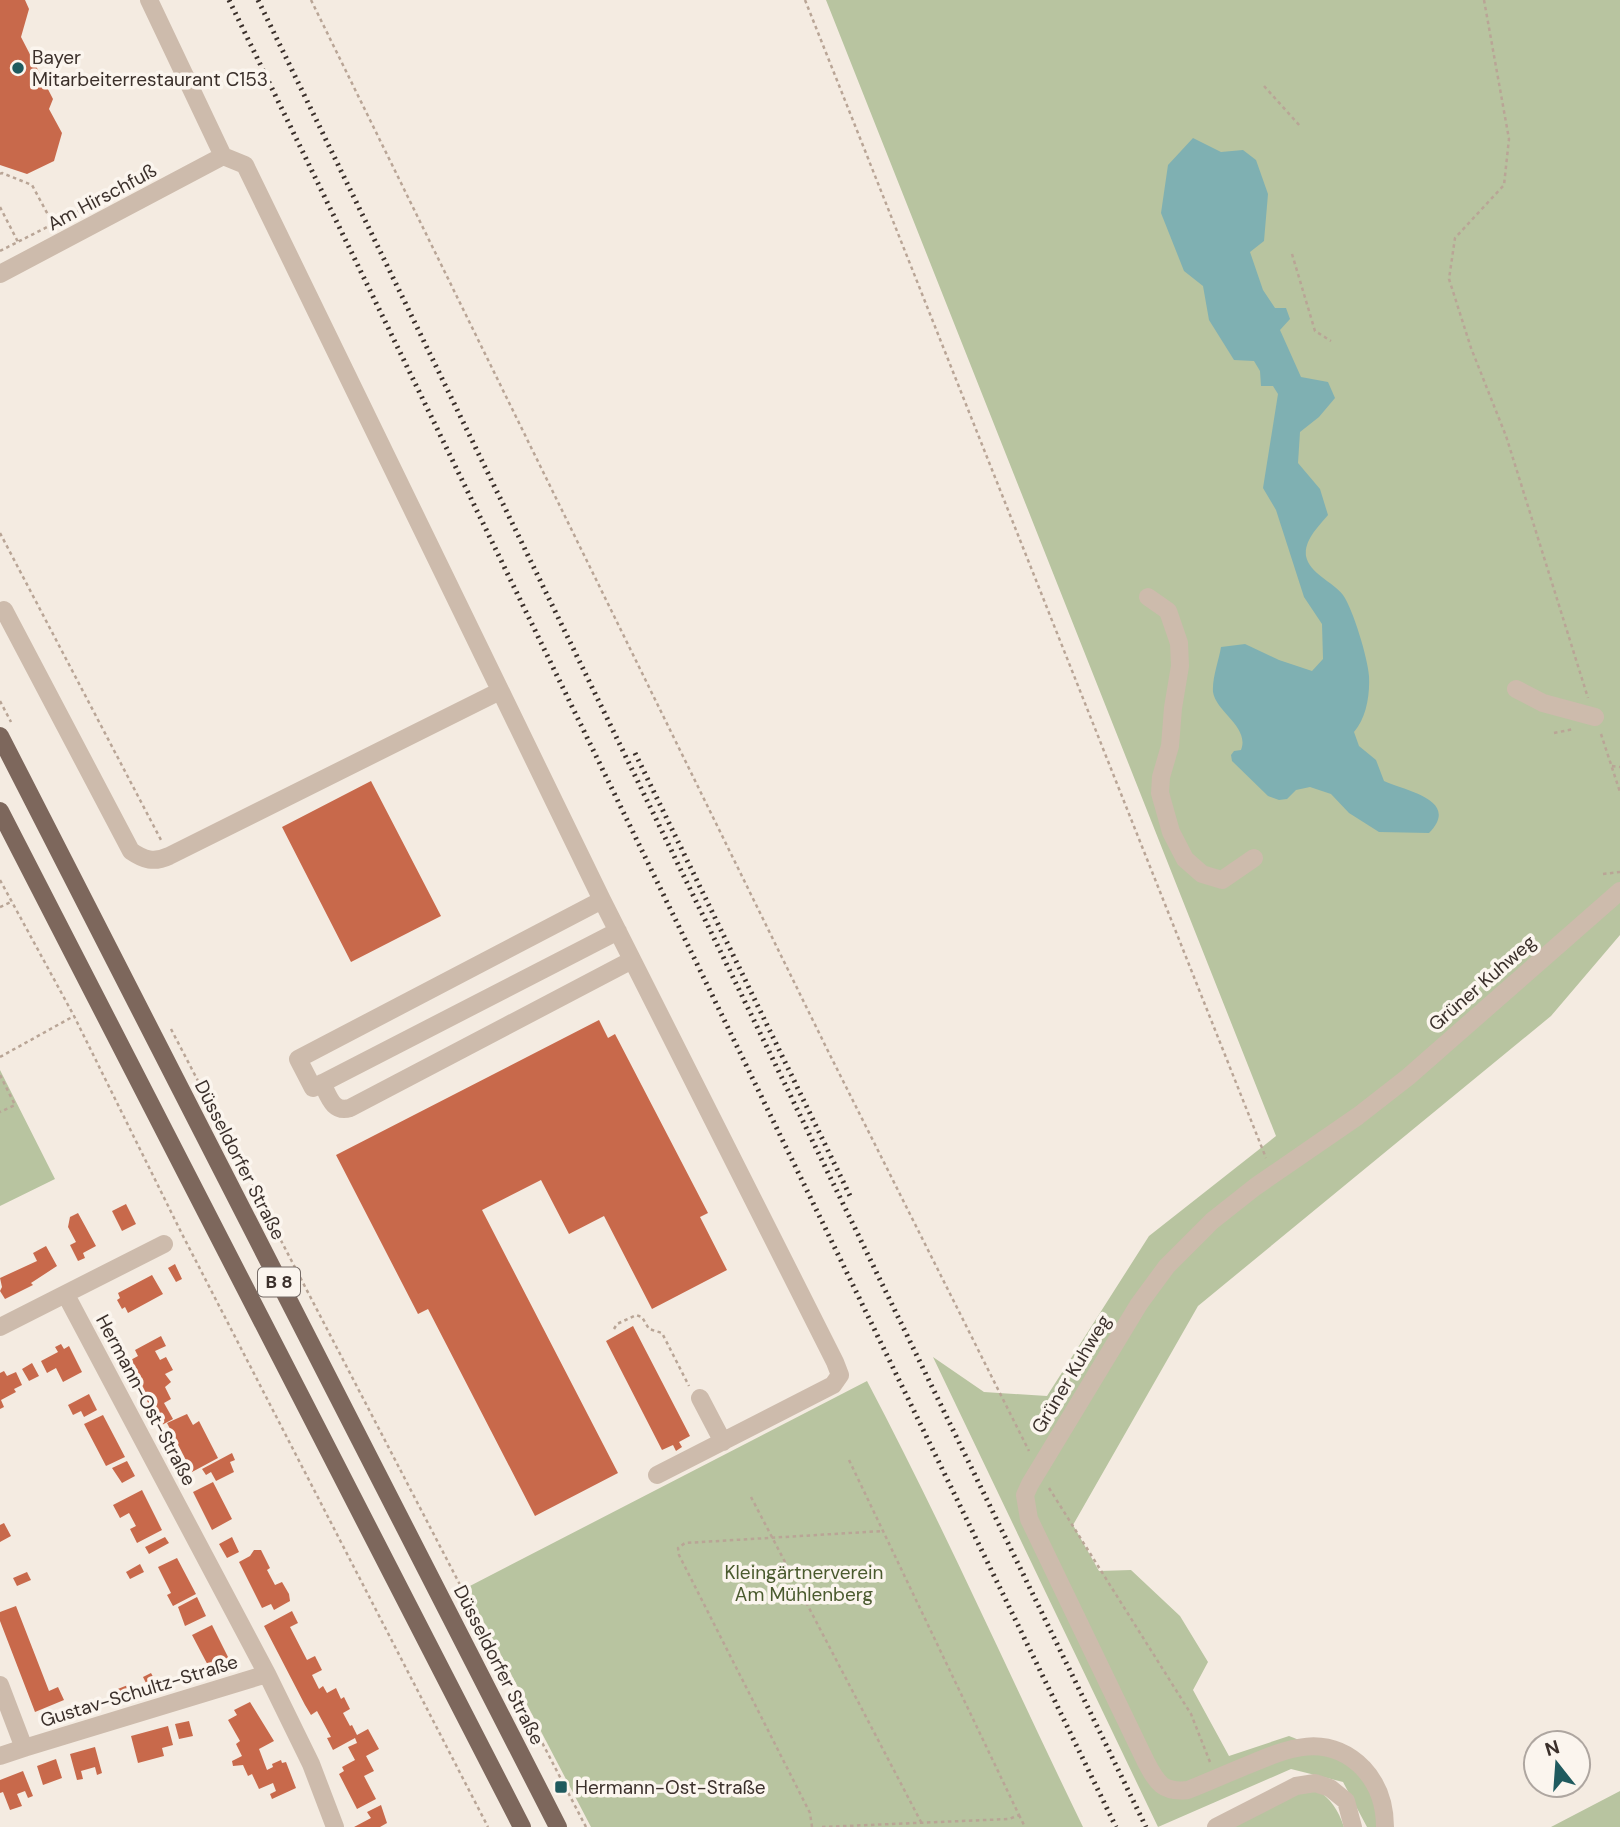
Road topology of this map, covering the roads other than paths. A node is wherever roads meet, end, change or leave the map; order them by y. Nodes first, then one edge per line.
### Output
1 (149, 0) edge
2 (223, 156) junction
3 (0, 274) edge
4 (1148, 597) dead end
5 (4, 610) dead end
6 (1516, 689) dead end
7 (500, 691) junction
8 (1595, 717) road end
9 (6, 731) edge
10 (0, 811) edge
11 (1254, 859) dead end
12 (1620, 891) edge
13 (602, 900) junction
14 (618, 931) junction
15 (632, 960) junction
16 (322, 1083) junction
17 (164, 1244) dead end
18 (66, 1295) junction
19 (0, 1327) edge
20 (700, 1398) road end
21 (723, 1442) junction
22 (656, 1475) dead end
23 (267, 1674) junction
24 (0, 1685) edge
25 (24, 1748) junction
26 (0, 1756) edge
27 (511, 1806) junction
28 (335, 1827) edge
29 (513, 1827) edge
30 (522, 1827) edge
31 (558, 1827) edge
32 (1216, 1827) edge
33 (1353, 1827) edge
34 (1385, 1827) edge

1 - 2 street
2 - 3 street, Am Hirschfuß
2 - 7 street
4 - 11 street
5 - 7 street
6 - 8 street
7 - 13 street
9 - 31 main road, Düsseldorfer Straße / B 8
10 - 27 main road, B 8
12 - 34 street, Grüner Kuhweg
13 - 14 street
13 - 16 street
14 - 15 street
14 - 16 street
15 - 16 street
15 - 21 street
17 - 18 street
18 - 19 street
18 - 23 street, Hermann-Ost-Straße
20 - 21 street
21 - 22 street
23 - 25 street, Gustav-Schultz-Straße
23 - 28 street, Hermann-Ost-Straße
24 - 25 street
25 - 26 street, Gustav-Schultz-Straße
27 - 29 street
27 - 30 main road, B 8
32 - 33 street

